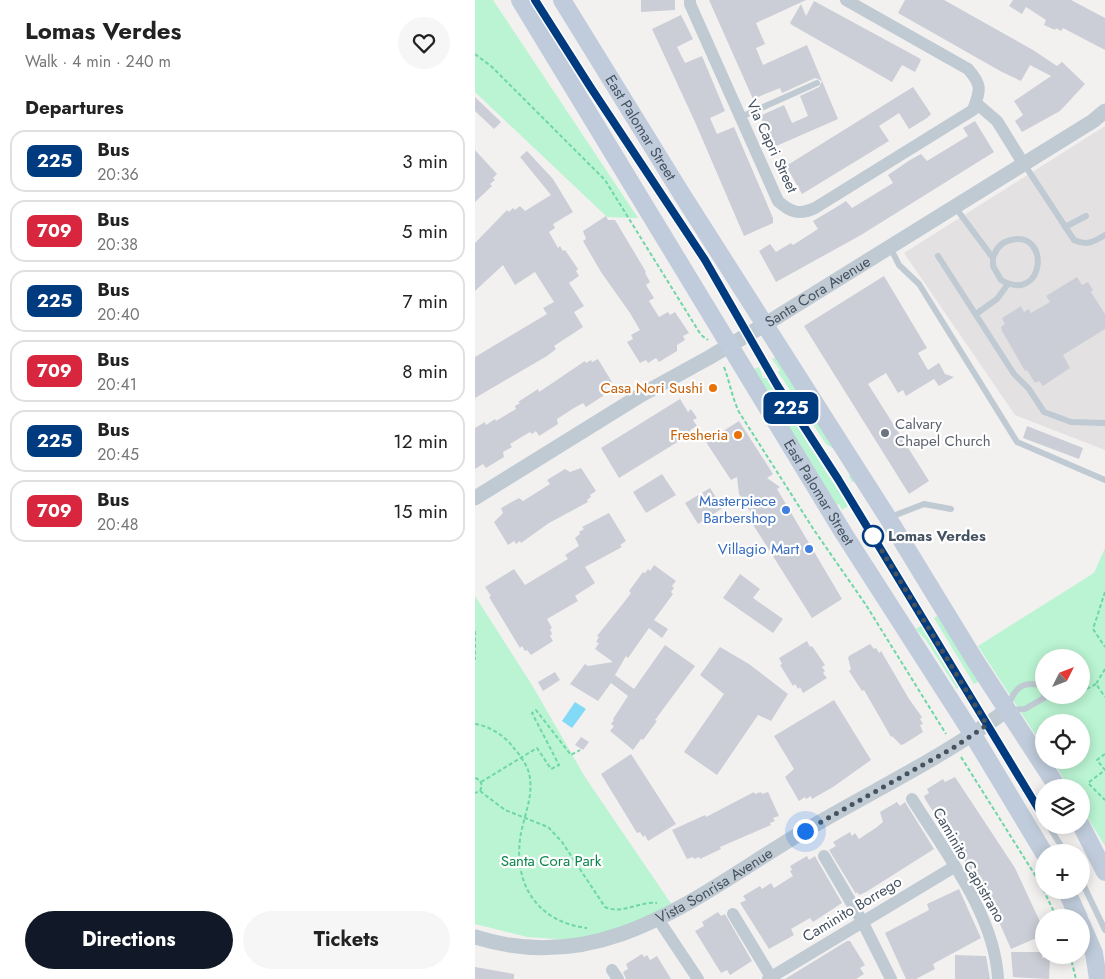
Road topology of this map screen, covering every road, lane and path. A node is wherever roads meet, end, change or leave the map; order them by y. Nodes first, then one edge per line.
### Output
1 (521, 0) edge
2 (535, 0) edge
3 (562, 0) edge
4 (690, 0) edge
5 (846, 0) edge
6 (475, 54) edge
7 (817, 83) dead end
8 (976, 103) junction
9 (1105, 111) edge
10 (741, 117) junction
11 (1023, 163) junction
12 (955, 207) junction
13 (1086, 216) dead end
14 (1065, 227) junction
15 (1105, 235) edge
16 (891, 247) junction
17 (938, 256) dead end
18 (993, 258) junction
19 (1007, 284) junction
20 (976, 314) junction
21 (765, 325) junction
22 (748, 334) junction
23 (708, 340) dead end
24 (730, 345) junction
25 (722, 361) dead end
26 (1105, 423) edge
27 (1105, 480) edge
28 (475, 498) edge
29 (951, 509) dead end
30 (889, 518) junction
31 (1105, 592) edge
32 (475, 632) edge
33 (1105, 647) edge
34 (475, 660) edge
35 (1105, 668) edge
36 (1035, 684) edge
37 (1096, 684) junction
38 (1090, 687) edge
39 (1105, 698) edge
40 (1035, 703) edge
41 (1007, 710) junction
42 (475, 724) edge
43 (987, 725) junction
44 (973, 735) junction
45 (954, 748) junction
46 (580, 750) dead end
47 (1105, 754) edge
48 (521, 757) junction
49 (475, 778) edge
50 (1052, 779) edge
51 (481, 782) junction
52 (480, 791) junction
53 (475, 793) edge
54 (912, 799) dead end
55 (1105, 800) edge
56 (1035, 803) edge
57 (526, 818) junction
58 (1086, 834) edge
59 (1039, 844) edge
60 (824, 856) dead end
61 (954, 867) junction
62 (1105, 872) edge
63 (1090, 899) edge
64 (1053, 909) edge
65 (660, 914) junction
66 (733, 914) dead end
67 (862, 921) junction
68 (592, 928) dead end
69 (1105, 930) edge
70 (477, 937) edge
71 (1090, 944) edge
72 (1072, 964) edge
73 (770, 978) edge
74 (698, 979) edge
75 (891, 979) edge
76 (998, 979) edge
77 (1076, 979) edge
78 (1098, 979) edge

1 - 24 main road, East Palomar Street
2 - 22 lane
3 - 21 main road, East Palomar Street
4 - 10 street, Via Capri Street
5 - 8 street
6 - 23 path
7 - 10 lane
8 - 10 street, Via Capri Street
8 - 11 street
9 - 11 street, Santa Cora Avenue
11 - 12 street, Santa Cora Avenue
11 - 14 lane
12 - 16 street, Santa Cora Avenue
12 - 18 lane
13 - 14 lane
14 - 15 lane
16 - 21 street, Santa Cora Avenue
16 - 27 lane
17 - 20 lane
18 - 19 lane
18 - 19 lane
19 - 20 lane
20 - 26 lane
21 - 22 street, Santa Cora Avenue
21 - 30 main road, East Palomar Street
22 - 24 street, Santa Cora Avenue
22 - 43 lane
24 - 28 street, Santa Cora Avenue
24 - 44 main road, East Palomar Street
25 - 45 path
29 - 30 lane
30 - 41 main road, East Palomar Street
31 - 33 path
32 - 34 path
35 - 37 path
36 - 41 lane
37 - 38 path
37 - 39 path
40 - 41 lane
41 - 43 street, Vista Sonrisa Avenue
41 - 50 main road, East Palomar Street
42 - 48 path
43 - 44 street, Vista Sonrisa Avenue
43 - 56 lane
44 - 45 street, Vista Sonrisa Avenue
44 - 59 main road, East Palomar Street
45 - 64 path
45 - 65 street, Vista Sonrisa Avenue
46 - 48 path
47 - 55 path
48 - 51 path
48 - 57 path
49 - 51 path
51 - 52 path
52 - 53 path
52 - 57 path
54 - 61 street, Caminito Capistrano
57 - 65 path
57 - 68 path
58 - 62 main road
60 - 67 street
61 - 67 street, Caminito Borrego
61 - 76 street, Caminito Capistrano
63 - 69 lane
65 - 70 street, Vista Sonrisa Avenue
65 - 74 street
66 - 73 street
67 - 73 street, Caminito Borrego
67 - 75 street
71 - 78 main road
72 - 77 path

